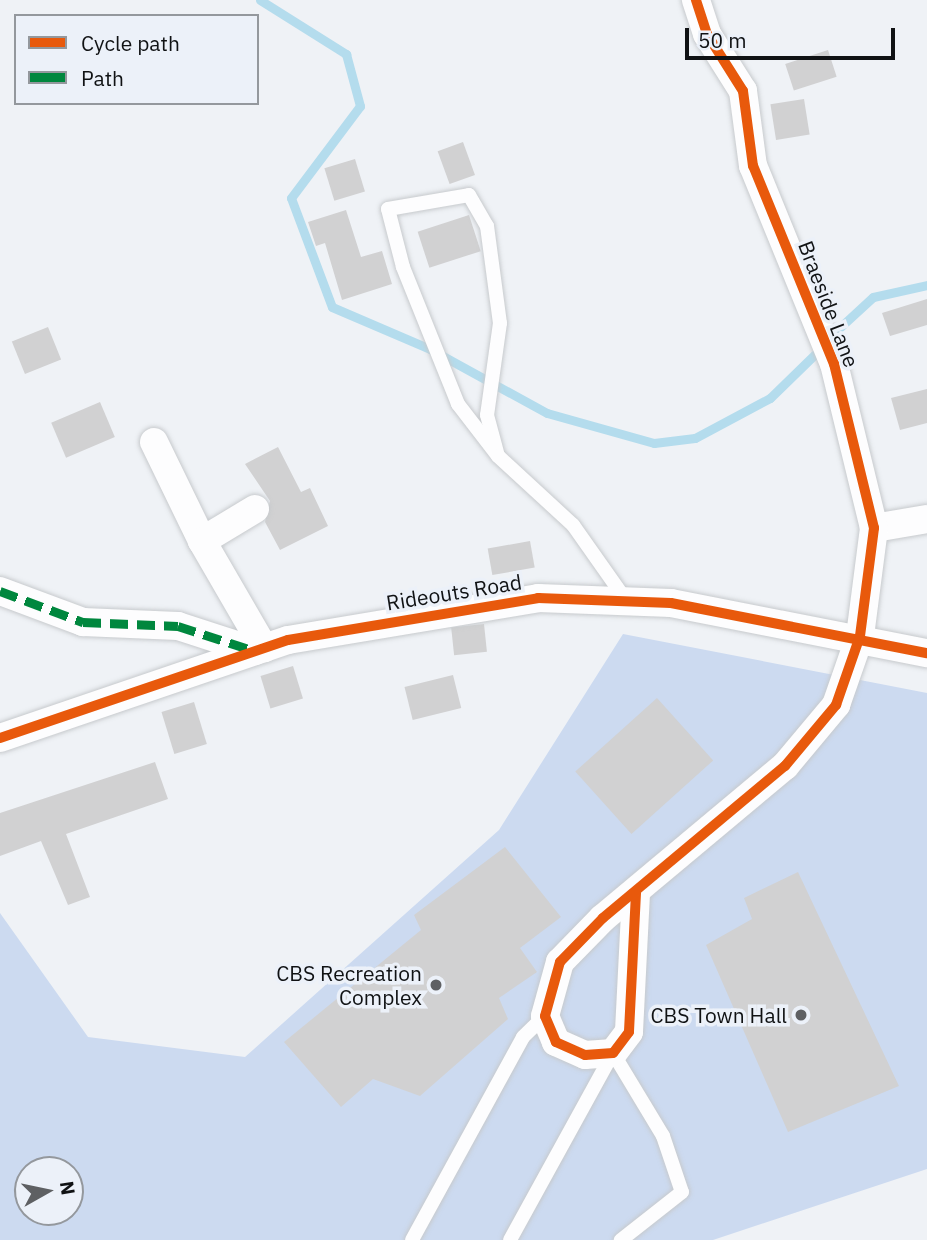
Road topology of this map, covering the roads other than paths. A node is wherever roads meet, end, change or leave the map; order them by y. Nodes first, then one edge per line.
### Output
1 (696, 0) edge
2 (154, 442) dead end
3 (498, 456) junction
4 (255, 509) dead end
5 (927, 519) edge
6 (874, 527) junction
7 (202, 541) junction
8 (0, 591) edge
9 (627, 602) junction
10 (860, 636) junction
11 (260, 649) junction
12 (927, 653) edge
13 (0, 738) edge
14 (636, 893) junction
15 (545, 1016) junction
16 (613, 1053) junction
17 (412, 1240) edge
18 (510, 1240) edge
19 (621, 1240) edge

1 - 6 street, Braeside Lane
2 - 7 street
3 - 3 lane
3 - 9 lane
4 - 7 street
5 - 6 street
6 - 10 street, Braeside Lane
7 - 11 street
8 - 11 street
9 - 10 street, Rideouts Road
9 - 11 street, Rideouts Road
10 - 12 street, Rideouts Road
10 - 14 street, Braeside Lane
11 - 13 street, Rideouts Road
14 - 15 street, Braeside Lane
14 - 16 street
15 - 16 street
15 - 17 lane
16 - 18 lane
16 - 19 lane

